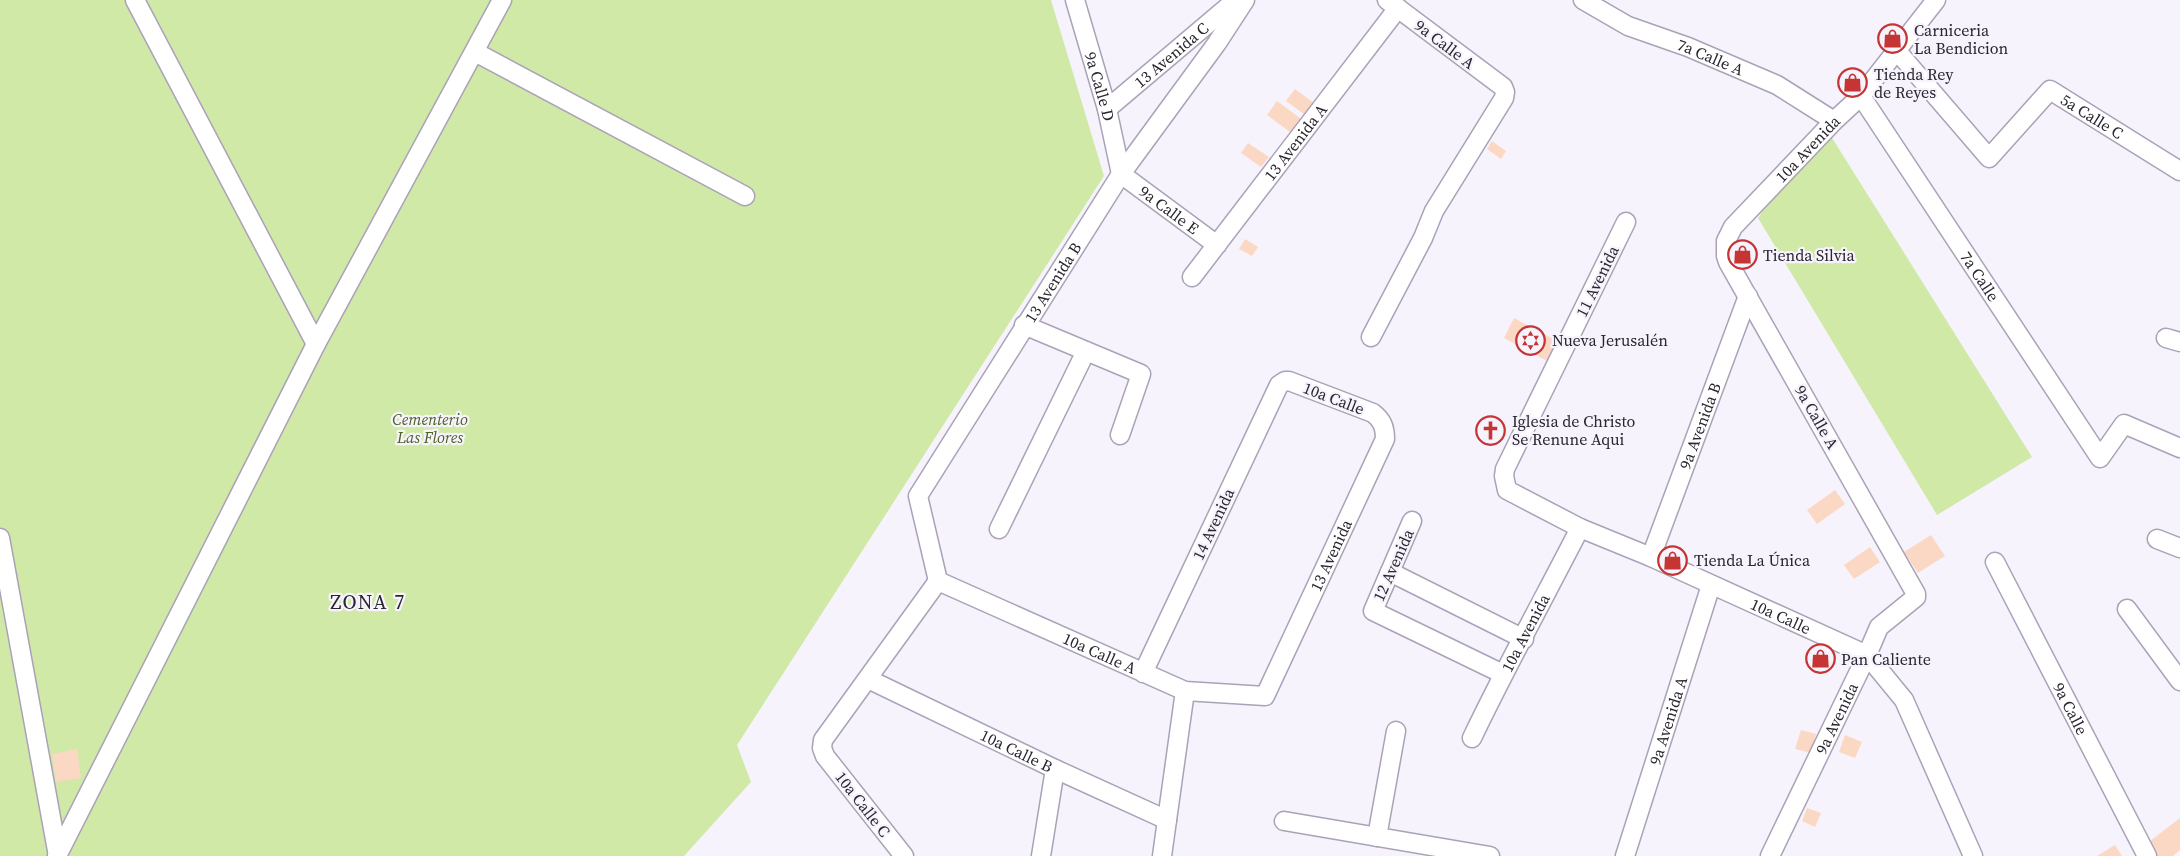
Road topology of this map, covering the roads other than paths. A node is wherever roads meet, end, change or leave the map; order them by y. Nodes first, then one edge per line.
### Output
1 (135, 0) edge
2 (502, 0) edge
3 (1075, 0) edge
4 (1236, 0) edge
5 (1245, 0) edge
6 (1582, 0) edge
7 (1933, 1) edge
8 (1392, 4) edge
9 (1897, 51) junction
10 (475, 52) junction
11 (1861, 96) junction
12 (1107, 109) junction
13 (1834, 121) junction
14 (2180, 171) edge
15 (1121, 174) junction
16 (745, 196) dead end
17 (1626, 222) dead end
18 (1726, 241) joint
19 (1217, 245) junction
20 (1192, 277) dead end
21 (1748, 296) junction
22 (1024, 325) junction
23 (1371, 337) dead end
24 (316, 344) junction
25 (1086, 351) junction
26 (1289, 381) joint
27 (1379, 418) joint
28 (1120, 435) dead end
29 (2180, 448) edge
30 (1505, 469) joint
31 (1412, 521) dead end
32 (1580, 528) junction
33 (999, 529) dead end
34 (0, 538) edge
35 (2157, 539) dead end
36 (2180, 549) edge
37 (1651, 557) junction
38 (1995, 562) dead end
39 (1390, 572) junction
40 (938, 581) junction
41 (1711, 585) junction
42 (1916, 591) joint
43 (2127, 609) dead end
44 (1524, 639) junction
45 (1867, 655) junction
46 (1143, 673) junction
47 (1503, 674) junction
48 (868, 679) junction
49 (2180, 681) edge
50 (1185, 691) junction
51 (1267, 694) joint
52 (1396, 731) dead end
53 (1472, 738) dead end
54 (1055, 769) junction
55 (1167, 820) junction
56 (1284, 821) dead end
57 (1377, 837) junction
58 (58, 856) edge
59 (904, 856) edge
60 (1041, 856) edge
61 (1162, 856) edge
62 (1490, 856) edge
63 (1624, 856) edge
64 (1770, 856) edge
65 (1973, 856) edge
66 (2147, 856) edge

1 - 24 street
2 - 10 street
3 - 12 street, 9a Calle D
4 - 12 street, 13 Avenida C
5 - 15 street, 13 Avenida B
6 - 13 street, 7a Calle A
7 - 9 street, 10a Avenida
8 - 19 street, 13 Avenida A
8 - 23 street, 9a Calle A
9 - 11 street, 10a Avenida
9 - 14 street, 5a Calle C
10 - 16 street
10 - 24 street
11 - 13 street, 10a Avenida
11 - 29 street, 7a Calle
12 - 15 street, 9a Calle D
13 - 18 street, 10a Avenida
15 - 19 street, 9a Calle E
15 - 22 street, 13 Avenida B
17 - 30 street, 11 Avenida
18 - 21 street, 9a Calle A
19 - 20 street, 13 Avenida A
21 - 37 street, 9a Avenida B
21 - 42 street, 9a Calle A
22 - 25 street
22 - 40 street, 13 Avenida B
24 - 58 street
25 - 28 street
25 - 33 street
26 - 27 street, 10a Calle
26 - 46 street, 14 Avenida
27 - 51 street, 13 Avenida
30 - 32 street, 10a Calle
31 - 39 street, 12 Avenida
32 - 37 street, 10a Calle
32 - 44 street, 10a Avenida
34 - 58 street
35 - 36 street
37 - 41 street, 10a Calle
38 - 66 street, 9a Calle
39 - 44 street
39 - 47 street, 12 Avenida
40 - 46 street, 10a Calle A
40 - 48 street
41 - 45 street, 10a Calle
41 - 63 street, 9a Avenida A
42 - 45 street, 9a Avenida
43 - 49 street
44 - 47 street, 10a Avenida
45 - 64 street, 9a Avenida
45 - 65 street, 10a Calle
46 - 50 street, 10a Calle A
47 - 53 street, 10a Avenida
48 - 54 street, 10a Calle B
48 - 59 street, 10a Calle C
50 - 51 street, 10a Calle A
50 - 55 street
52 - 57 street
54 - 55 street, 10a Calle B
54 - 60 street
55 - 61 street
56 - 57 street
57 - 62 street

